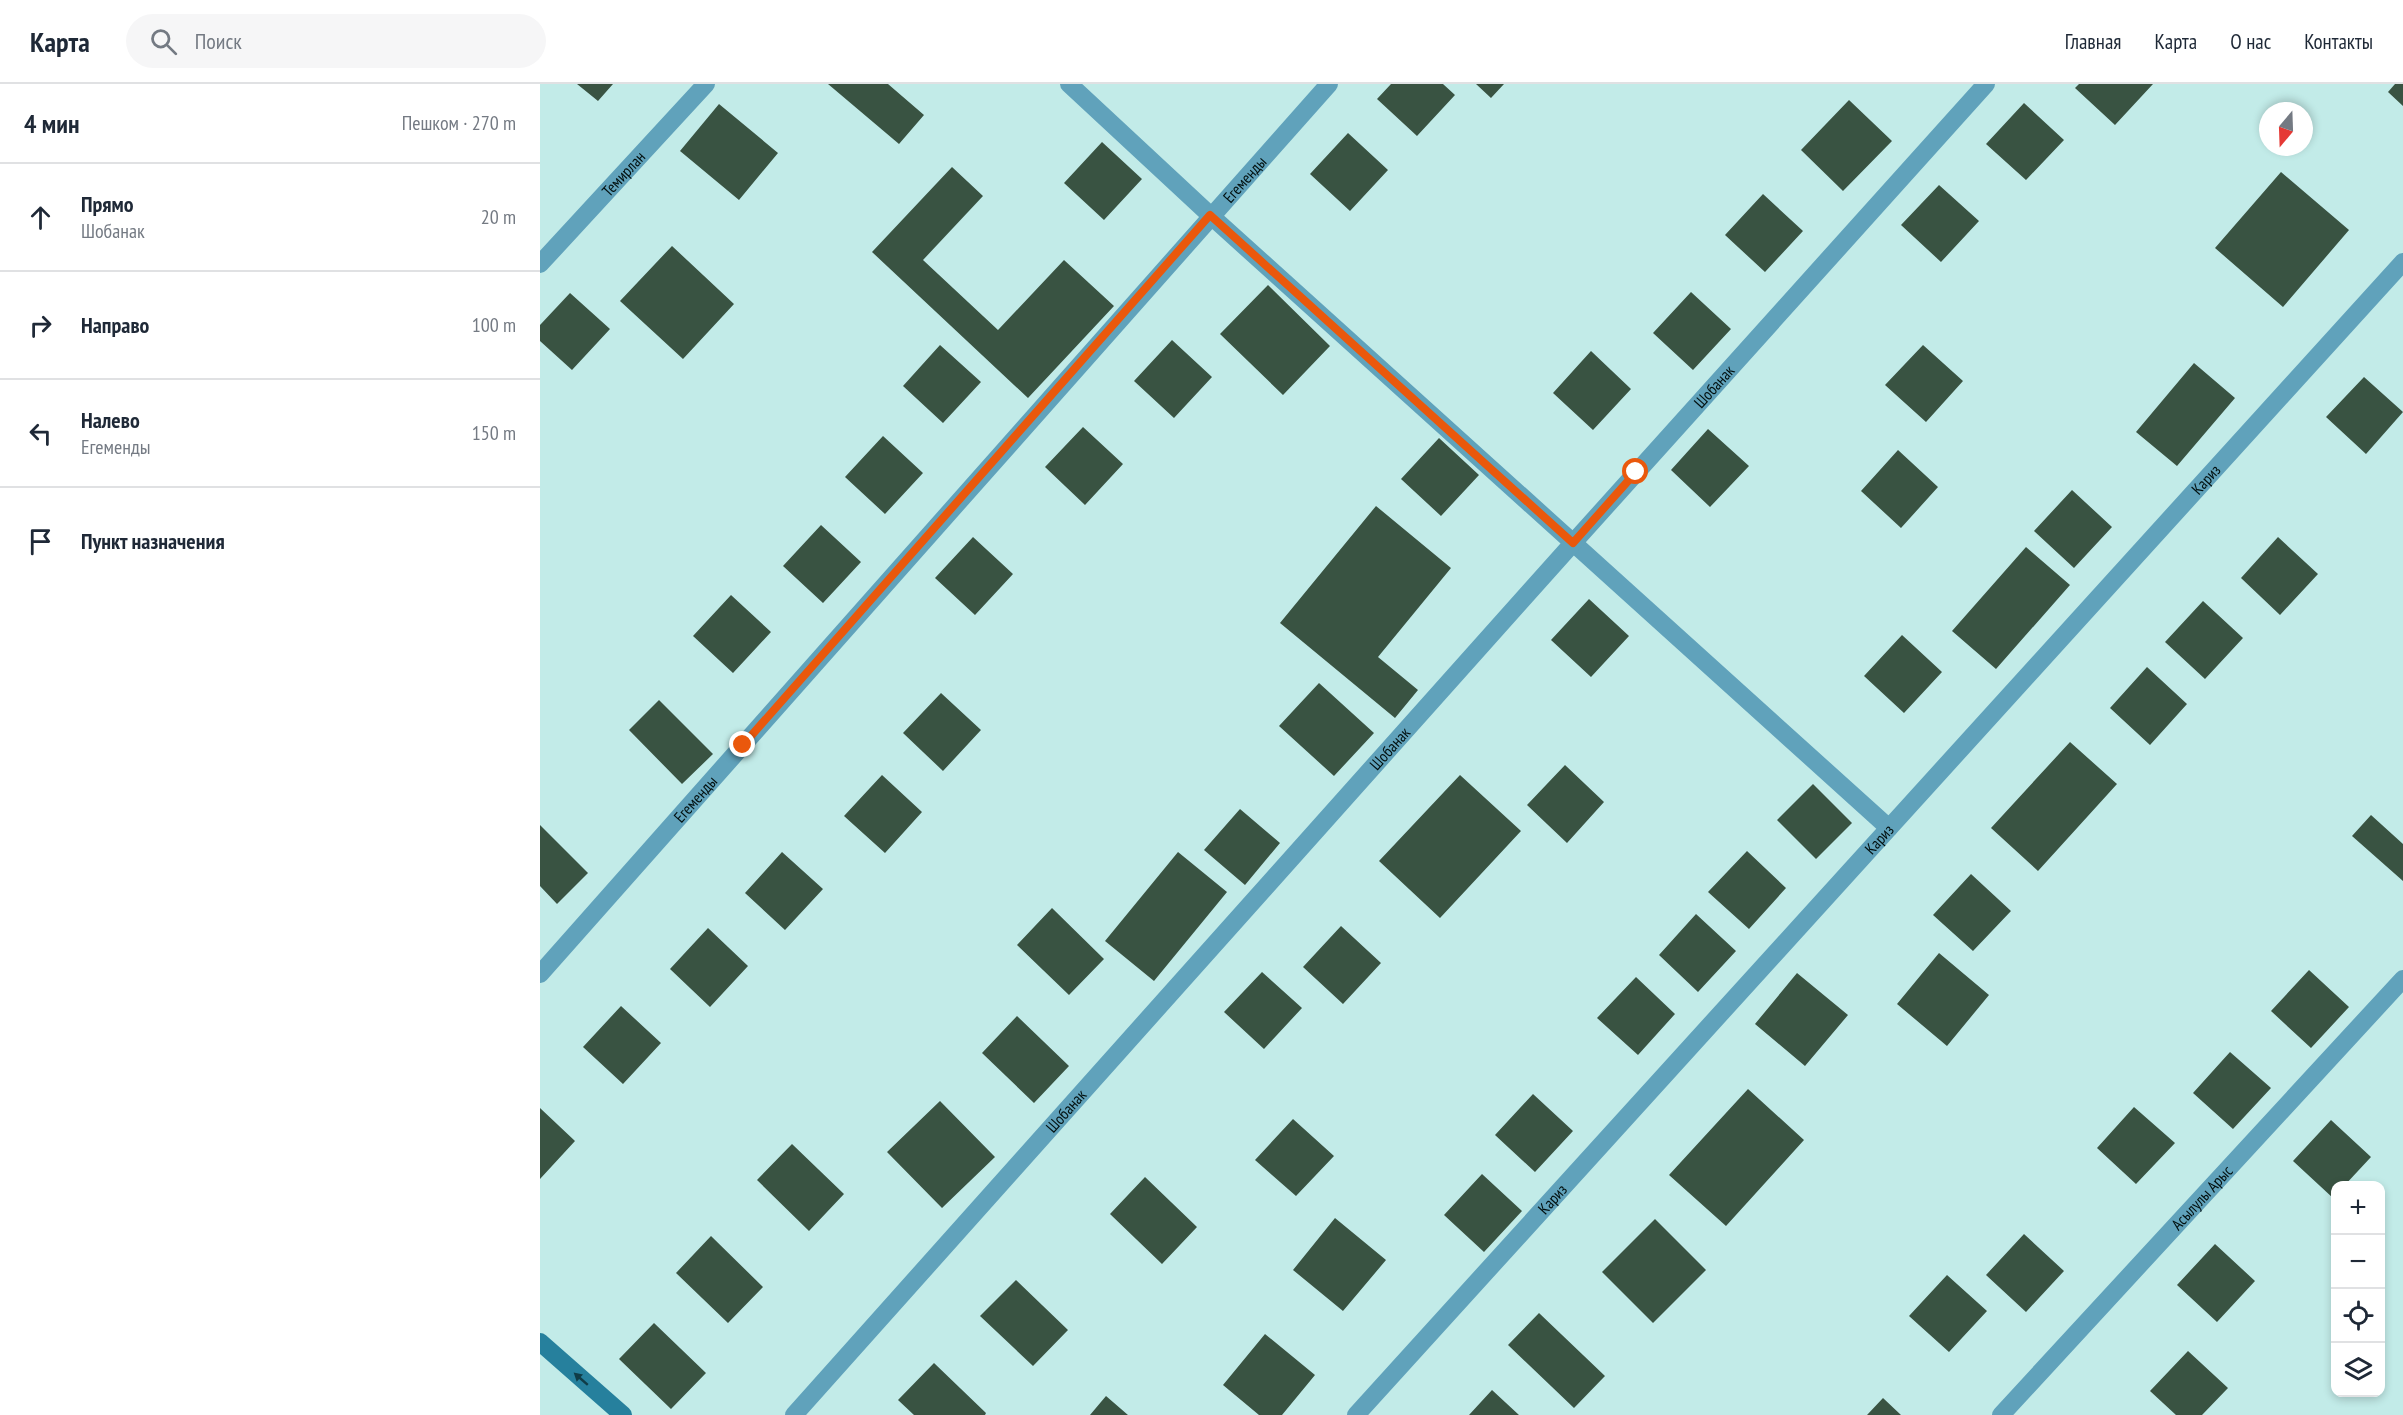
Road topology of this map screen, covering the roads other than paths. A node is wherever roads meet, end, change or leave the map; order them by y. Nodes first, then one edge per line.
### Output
1 (706, 84) edge
2 (1069, 84) edge
3 (1329, 84) edge
4 (1986, 84) edge
5 (1210, 215) junction
6 (2403, 262) edge
7 (540, 264) edge
8 (1573, 543) junction
9 (1889, 828) junction
10 (540, 974) edge
11 (2403, 980) edge
12 (540, 1342) edge
13 (623, 1415) edge
14 (794, 1415) edge
15 (1356, 1415) edge
16 (2001, 1415) edge

1 - 7 street, Темирлан
2 - 5 street
3 - 5 street, Егеменды
4 - 8 street, Шобанак
5 - 8 street
5 - 10 street, Егеменды
6 - 9 street, Кариз
8 - 9 street
8 - 14 street, Шобанак
9 - 15 street, Кариз
11 - 16 street, Асылулы Арыс
13 -> 12 street

